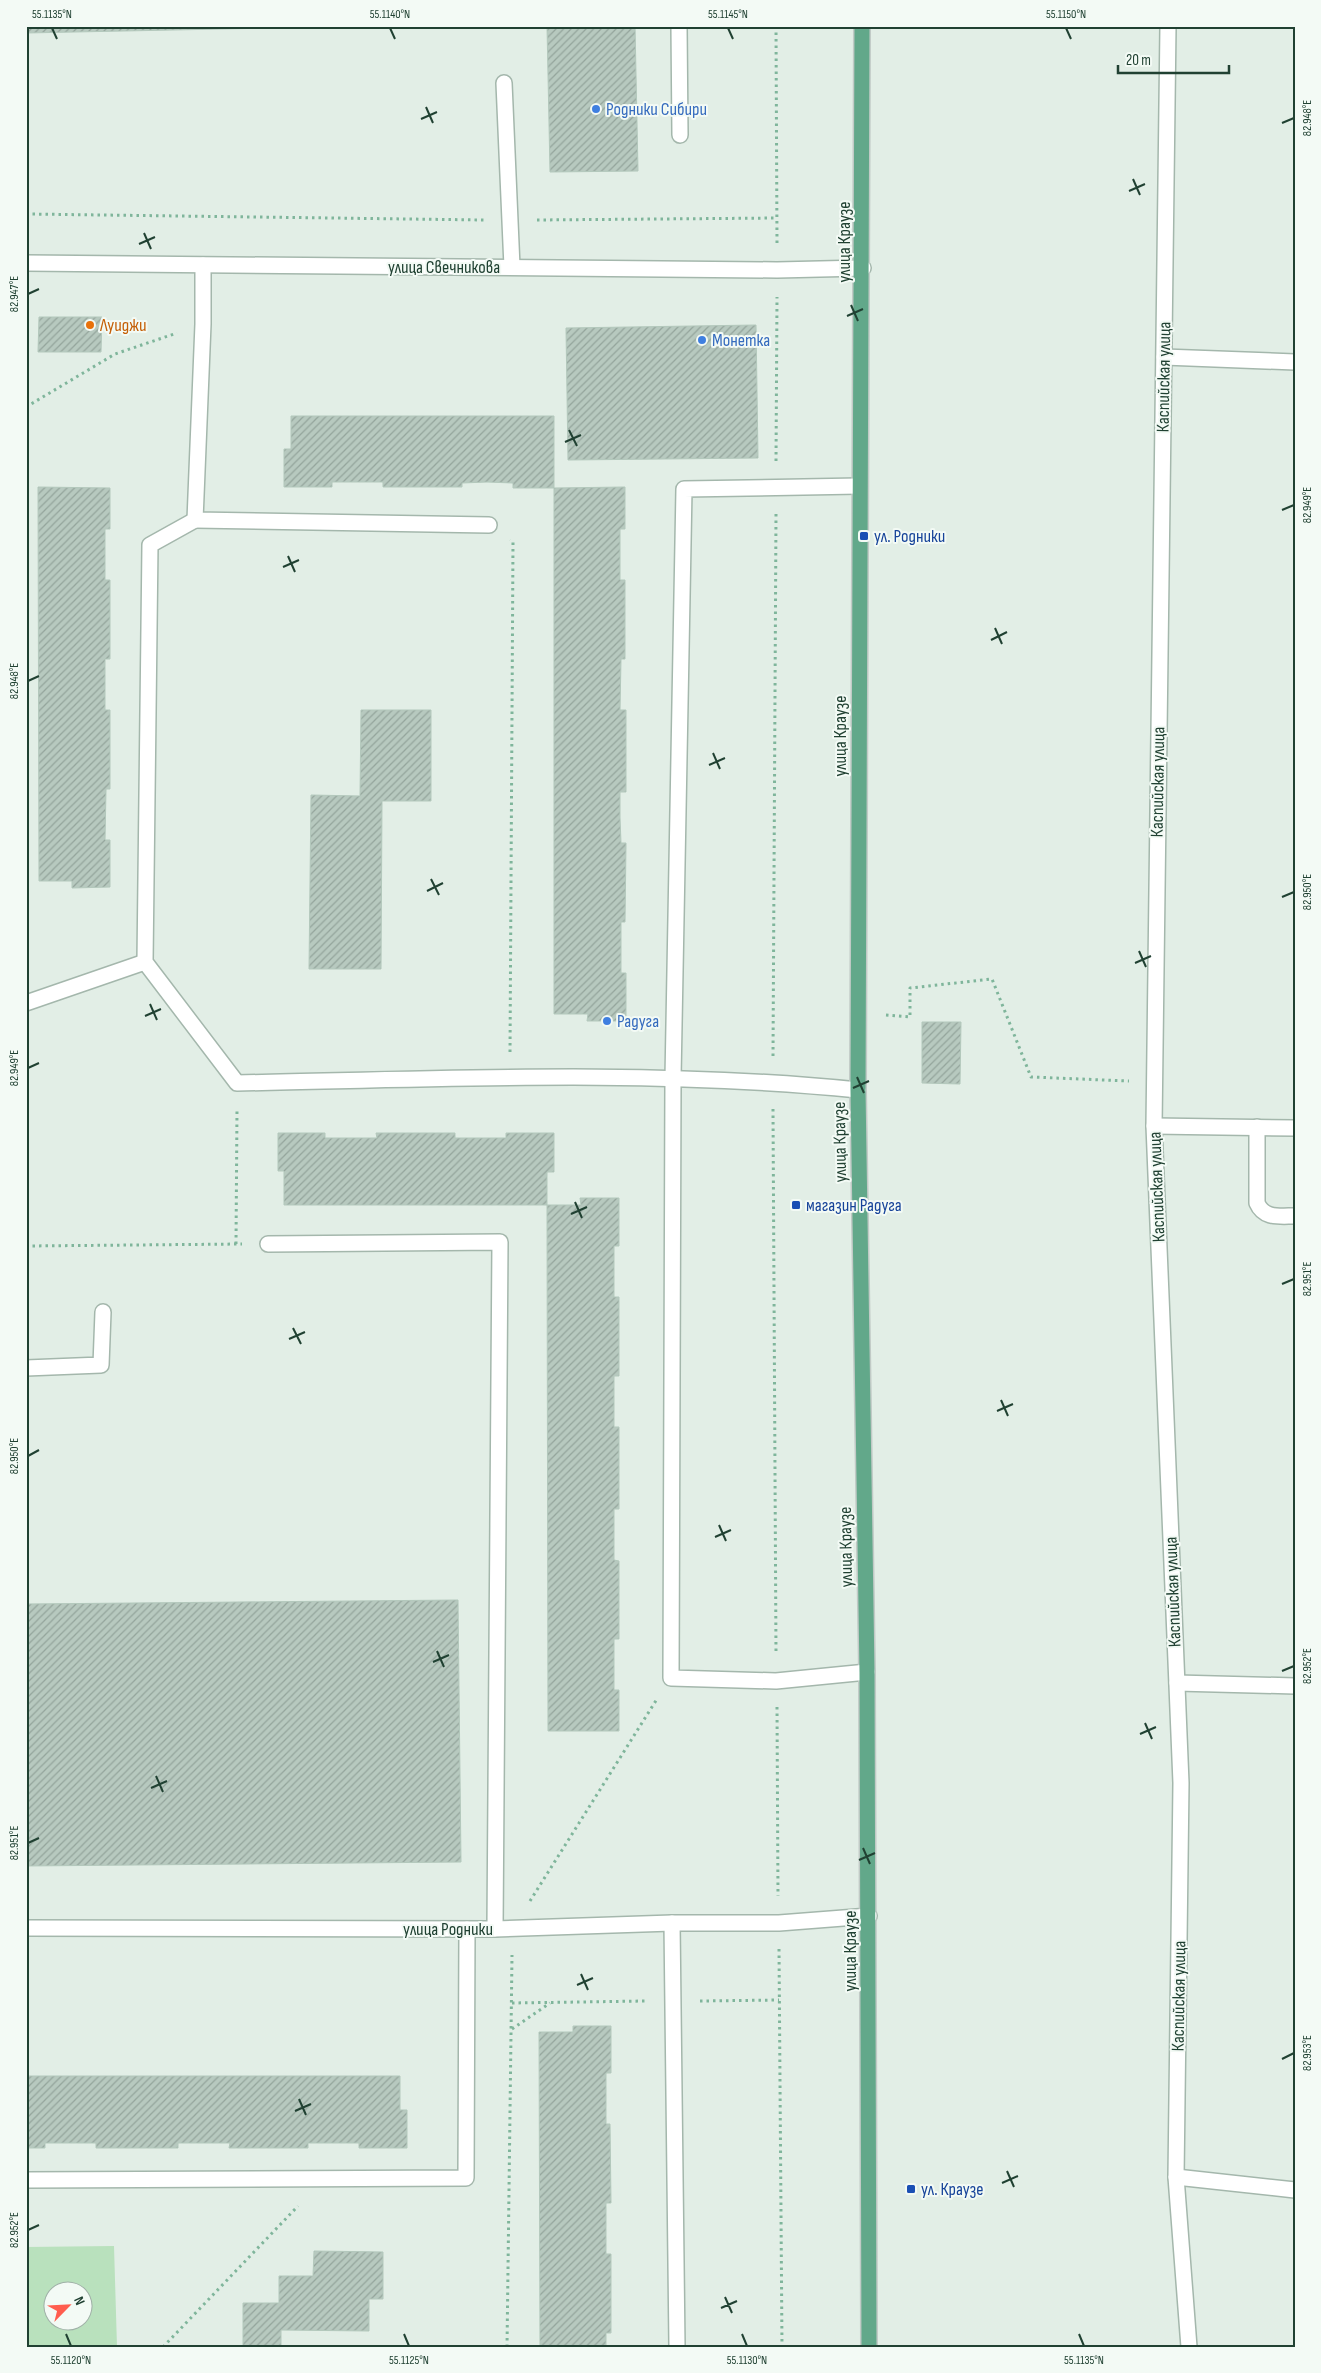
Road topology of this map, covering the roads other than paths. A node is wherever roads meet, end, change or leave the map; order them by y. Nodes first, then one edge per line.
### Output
1 (678, 26) edge
2 (862, 26) edge
3 (1168, 26) edge
4 (504, 82) dead end
5 (680, 135) dead end
6 (26, 263) edge
7 (203, 265) junction
8 (512, 267) junction
9 (863, 268) junction
10 (1164, 357) junction
11 (1295, 362) edge
12 (859, 486) junction
13 (195, 520) junction
14 (489, 525) road end
15 (145, 962) junction
16 (26, 1003) edge
17 (674, 1078) junction
18 (858, 1090) junction
19 (1154, 1126) junction
20 (1257, 1128) junction
21 (1295, 1128) edge
22 (1295, 1216) edge
23 (268, 1244) road end
24 (103, 1312) dead end
25 (26, 1368) edge
26 (867, 1672) junction
27 (1177, 1682) junction
28 (1295, 1686) edge
29 (869, 1916) junction
30 (672, 1923) junction
31 (26, 1928) edge
32 (467, 1929) junction
33 (495, 1930) junction
34 (1176, 2177) junction
35 (26, 2180) edge
36 (1295, 2190) edge
37 (677, 2347) edge
38 (869, 2347) edge
39 (1189, 2347) edge

1 - 5 street
2 - 9 main road, улица Краузе
3 - 10 street, Каспийская улица
4 - 8 street
6 - 7 street, улица Свечникова
7 - 8 street, улица Свечникова
7 - 13 street
8 - 9 street, улица Свечникова
9 - 12 main road, улица Краузе
10 - 11 street
10 - 19 street, Каспийская улица
12 - 17 street
12 - 18 main road, улица Краузе
13 - 14 street
13 - 15 street
15 - 16 street
15 - 17 street
17 - 18 street
17 - 26 street
18 - 26 main road, улица Краузе
19 - 20 street
19 - 27 street, Каспийская улица
20 - 21 street
20 - 22 street
23 - 33 street
24 - 25 street
26 - 29 main road, улица Краузе
27 - 28 street
27 - 34 street, Каспийская улица
29 - 30 street, улица Родники
29 - 38 main road, улица Краузе
30 - 33 street, улица Родники
30 - 37 street
31 - 32 street, улица Родники
32 - 33 street, улица Родники
32 - 35 street
34 - 36 street
34 - 39 street, Каспийская улица

